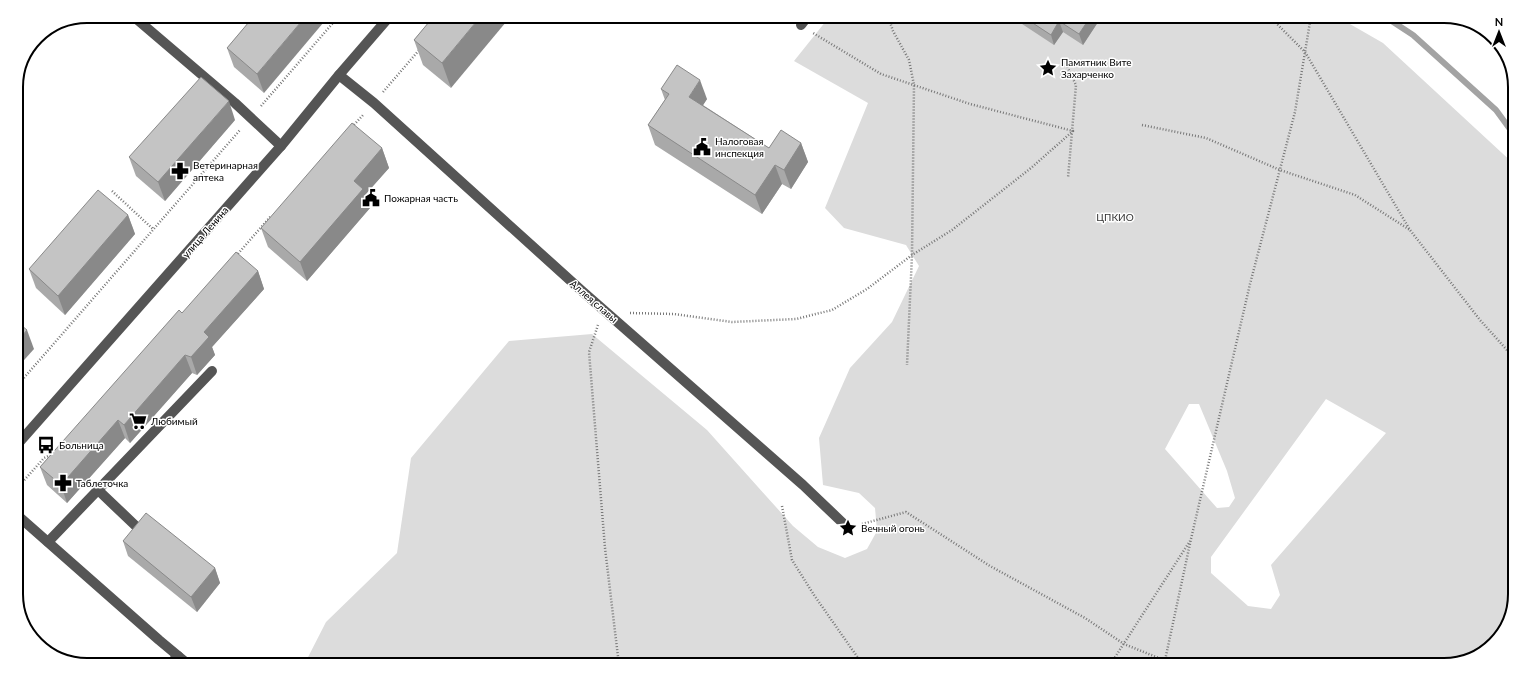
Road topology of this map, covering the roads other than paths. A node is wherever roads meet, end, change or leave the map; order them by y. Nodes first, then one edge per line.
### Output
1 (141, 23) edge
2 (384, 23) edge
3 (339, 74) junction
4 (281, 146) junction
5 (212, 371) dead end
6 (23, 438) edge
7 (98, 490) junction
8 (23, 517) edge
9 (848, 528) road end
10 (141, 531) edge
11 (48, 542) junction
12 (178, 656) joint
13 (180, 658) edge

1 - 4 street
2 - 3 street, улица Ленина
3 - 4 street, улица Ленина
3 - 9 street, Аллея славы
4 - 6 street, улица Ленина
5 - 7 street
7 - 10 street
7 - 11 street
8 - 11 street
11 - 12 street
12 - 13 street

